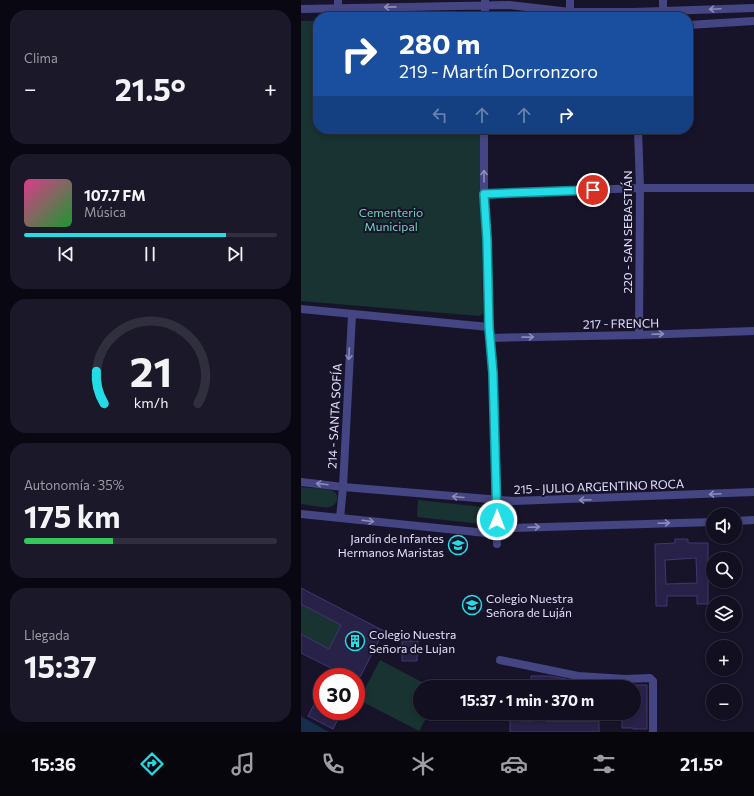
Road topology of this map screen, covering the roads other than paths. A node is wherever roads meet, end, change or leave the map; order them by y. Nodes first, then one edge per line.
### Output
1 (517, 0) edge
2 (570, 0) edge
3 (663, 0) edge
4 (485, 3) edge
5 (338, 4) edge
6 (509, 5) junction
7 (754, 8) edge
8 (301, 9) edge
9 (570, 12) joint
10 (663, 12) joint
11 (754, 21) edge
12 (693, 25) edge
13 (484, 134) edge
14 (638, 134) edge
15 (640, 188) junction
16 (754, 188) edge
17 (484, 194) junction
18 (301, 309) edge
19 (351, 315) junction
20 (489, 327) junction
21 (754, 331) edge
22 (639, 335) junction
23 (489, 338) junction
24 (301, 482) edge
25 (343, 487) junction
26 (754, 492) edge
27 (497, 501) junction
28 (301, 514) edge
29 (340, 518) junction
30 (754, 520) edge
31 (742, 521) edge
32 (706, 522) edge
33 (496, 534) junction
34 (497, 544) dead end
35 (500, 660) dead end
36 (653, 732) edge

1 - 6 street
2 - 9 street
3 - 10 street
4 -> 5 street
4 - 6 street
5 - 8 street
6 - 9 street
7 -> 10 street
11 - 12 street
17 -> 13 street
14 - 15 street, 220 - SAN SEBASTIÁN
15 - 16 street
15 - 17 street
15 - 22 street, 220 - SAN SEBASTIÁN
17 - 20 street
18 - 19 street
19 - 20 street
19 -> 25 street, 214 - SANTA SOFÍA
20 - 23 street
22 -> 21 street, 217 - FRENCH
23 -> 22 street, 217 - FRENCH
23 - 27 street
25 -> 24 street, 215 - JULIO ARGENTINO ROCA
27 -> 25 street, 215 - JULIO ARGENTINO ROCA
25 - 29 street, 214 - SANTA SOFÍA
26 -> 27 street, 215 - JULIO ARGENTINO ROCA
27 - 33 street
28 - 29 street
29 -> 33 street
30 - 31 street
33 -> 32 street
33 - 34 street
35 - 36 street

